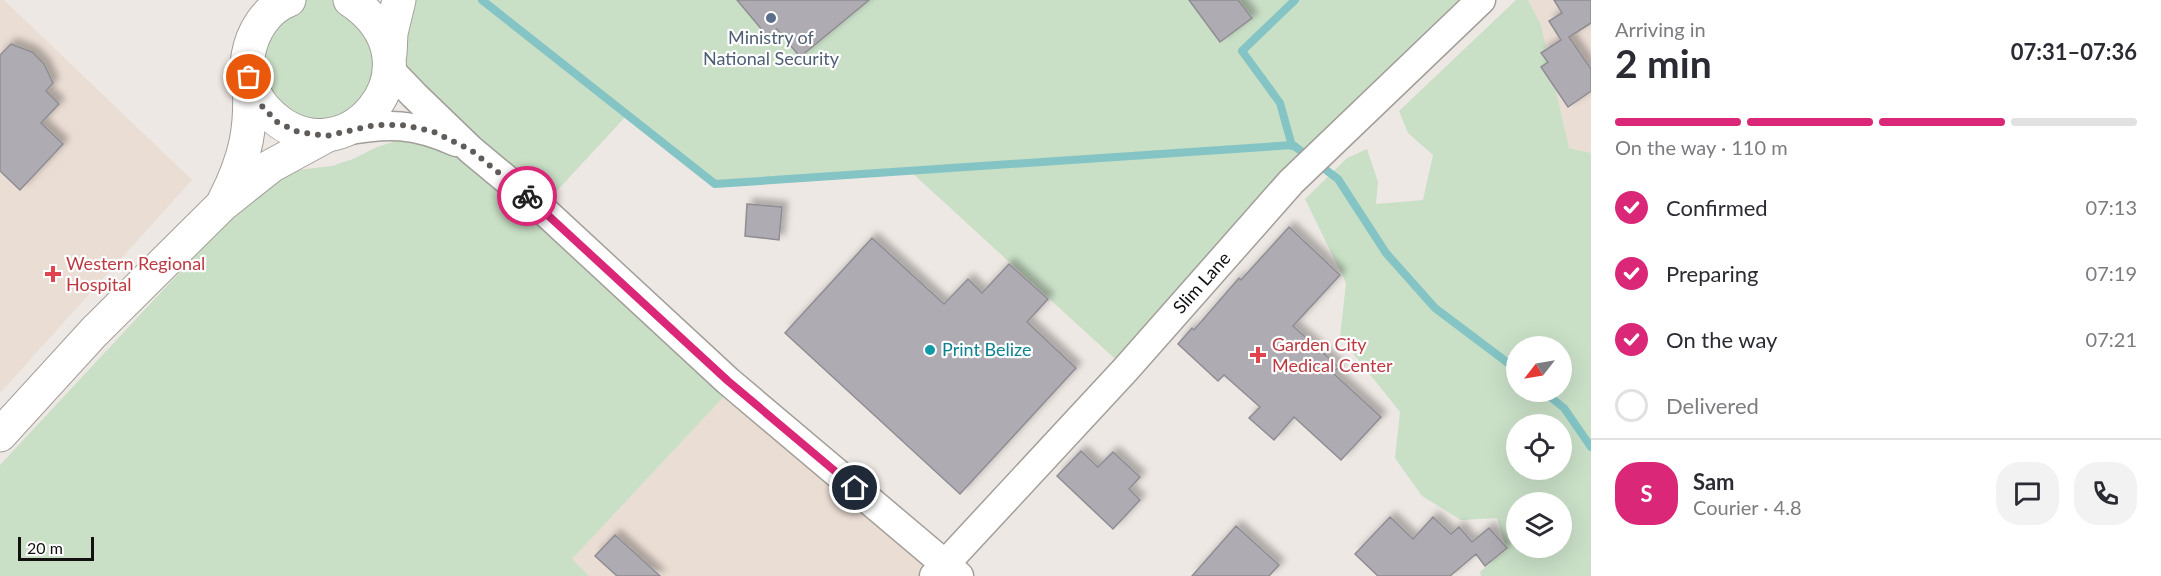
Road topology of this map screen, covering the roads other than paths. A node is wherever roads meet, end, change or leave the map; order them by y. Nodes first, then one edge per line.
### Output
1 (250, 0) edge
2 (289, 0) edge
3 (350, 0) edge
4 (399, 0) edge
5 (1481, 0) edge
6 (390, 63) junction
7 (248, 68) junction
8 (335, 133) junction
9 (471, 150) junction
10 (222, 205) junction
11 (0, 435) edge
12 (946, 572) edge

1 - 7 street
2 - 7 street
3 - 6 street
4 - 6 street
5 - 12 street, Slim Lane
6 - 8 street
6 - 9 street
7 - 8 street
7 - 10 street
8 - 9 street
8 - 10 street
9 - 12 street
10 - 11 street

